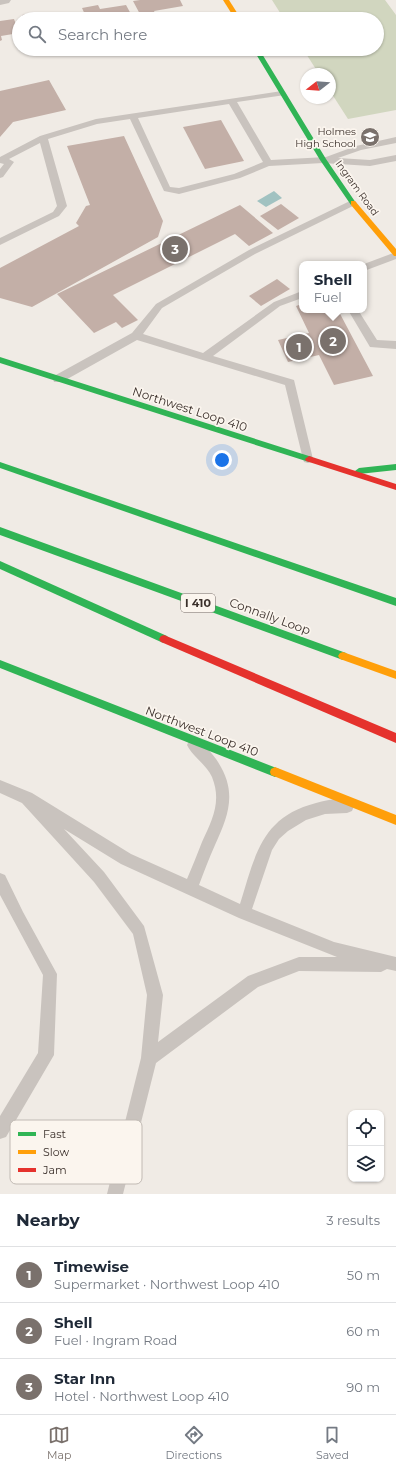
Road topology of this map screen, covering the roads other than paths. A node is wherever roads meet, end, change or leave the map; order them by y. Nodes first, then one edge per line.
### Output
1 (4, 0) edge
2 (226, 0) edge
3 (0, 1) edge
4 (234, 12) edge
5 (260, 56) edge
6 (282, 93) junction
7 (232, 101) junction
8 (133, 116) junction
9 (43, 138) junction
10 (396, 140) edge
11 (396, 158) edge
12 (1, 160) edge
13 (323, 160) junction
14 (268, 163) junction
15 (0, 175) edge
16 (352, 203) junction
17 (0, 242) edge
18 (396, 254) edge
19 (367, 267) edge
20 (299, 295) edge
21 (355, 313) edge
22 (136, 336) junction
23 (396, 345) edge
24 (204, 357) junction
25 (0, 360) edge
26 (58, 379) junction
27 (308, 459) junction
28 (0, 464) edge
29 (334, 467) junction
30 (396, 467) edge
31 (396, 487) edge
32 (0, 531) edge
33 (0, 565) edge
34 (396, 602) edge
35 (0, 664) edge
36 (396, 675) edge
37 (180, 735) junction
38 (396, 738) edge
39 (0, 786) edge
40 (27, 798) junction
41 (360, 806) junction
42 (396, 820) edge
43 (0, 880) edge
44 (190, 888) junction
45 (244, 913) junction
46 (396, 964) edge
47 (149, 1058) junction
48 (134, 1120) edge
49 (0, 1131) edge
50 (118, 1184) edge
51 (115, 1194) edge

1 - 3 street
2 - 4 main road
5 - 6 main road, Ingram Road
6 - 7 lane
6 - 13 main road, Ingram Road
7 - 8 lane
7 - 14 lane
8 - 9 lane
8 - 14 lane
9 - 12 lane
9 - 17 lane
10 - 13 lane
11 - 13 lane
12 - 15 lane
13 - 14 lane
13 - 16 main road, Ingram Road
16 - 18 main road, Ingram Road
16 - 22 lane
18 - 19 lane
20 - 24 lane
21 - 23 lane
22 - 24 lane
22 - 26 lane
24 - 27 lane
25 - 26 main road, Northwest Loop 410
26 - 27 main road, Northwest Loop 410
27 - 29 main road, Northwest Loop 410
28 - 34 main road
29 - 30 main road
29 - 31 main road, Northwest Loop 410
32 - 36 main road, Connally Loop / I 410
33 - 38 main road
35 - 37 main road, Northwest Loop 410
37 - 41 main road, Northwest Loop 410
37 - 44 lane
39 - 40 lane
40 - 44 lane
40 - 47 lane
41 - 42 main road, Northwest Loop 410
41 - 45 lane
43 - 49 lane
44 - 45 lane
45 - 46 lane
46 - 47 lane
47 - 48 lane
50 - 51 lane

